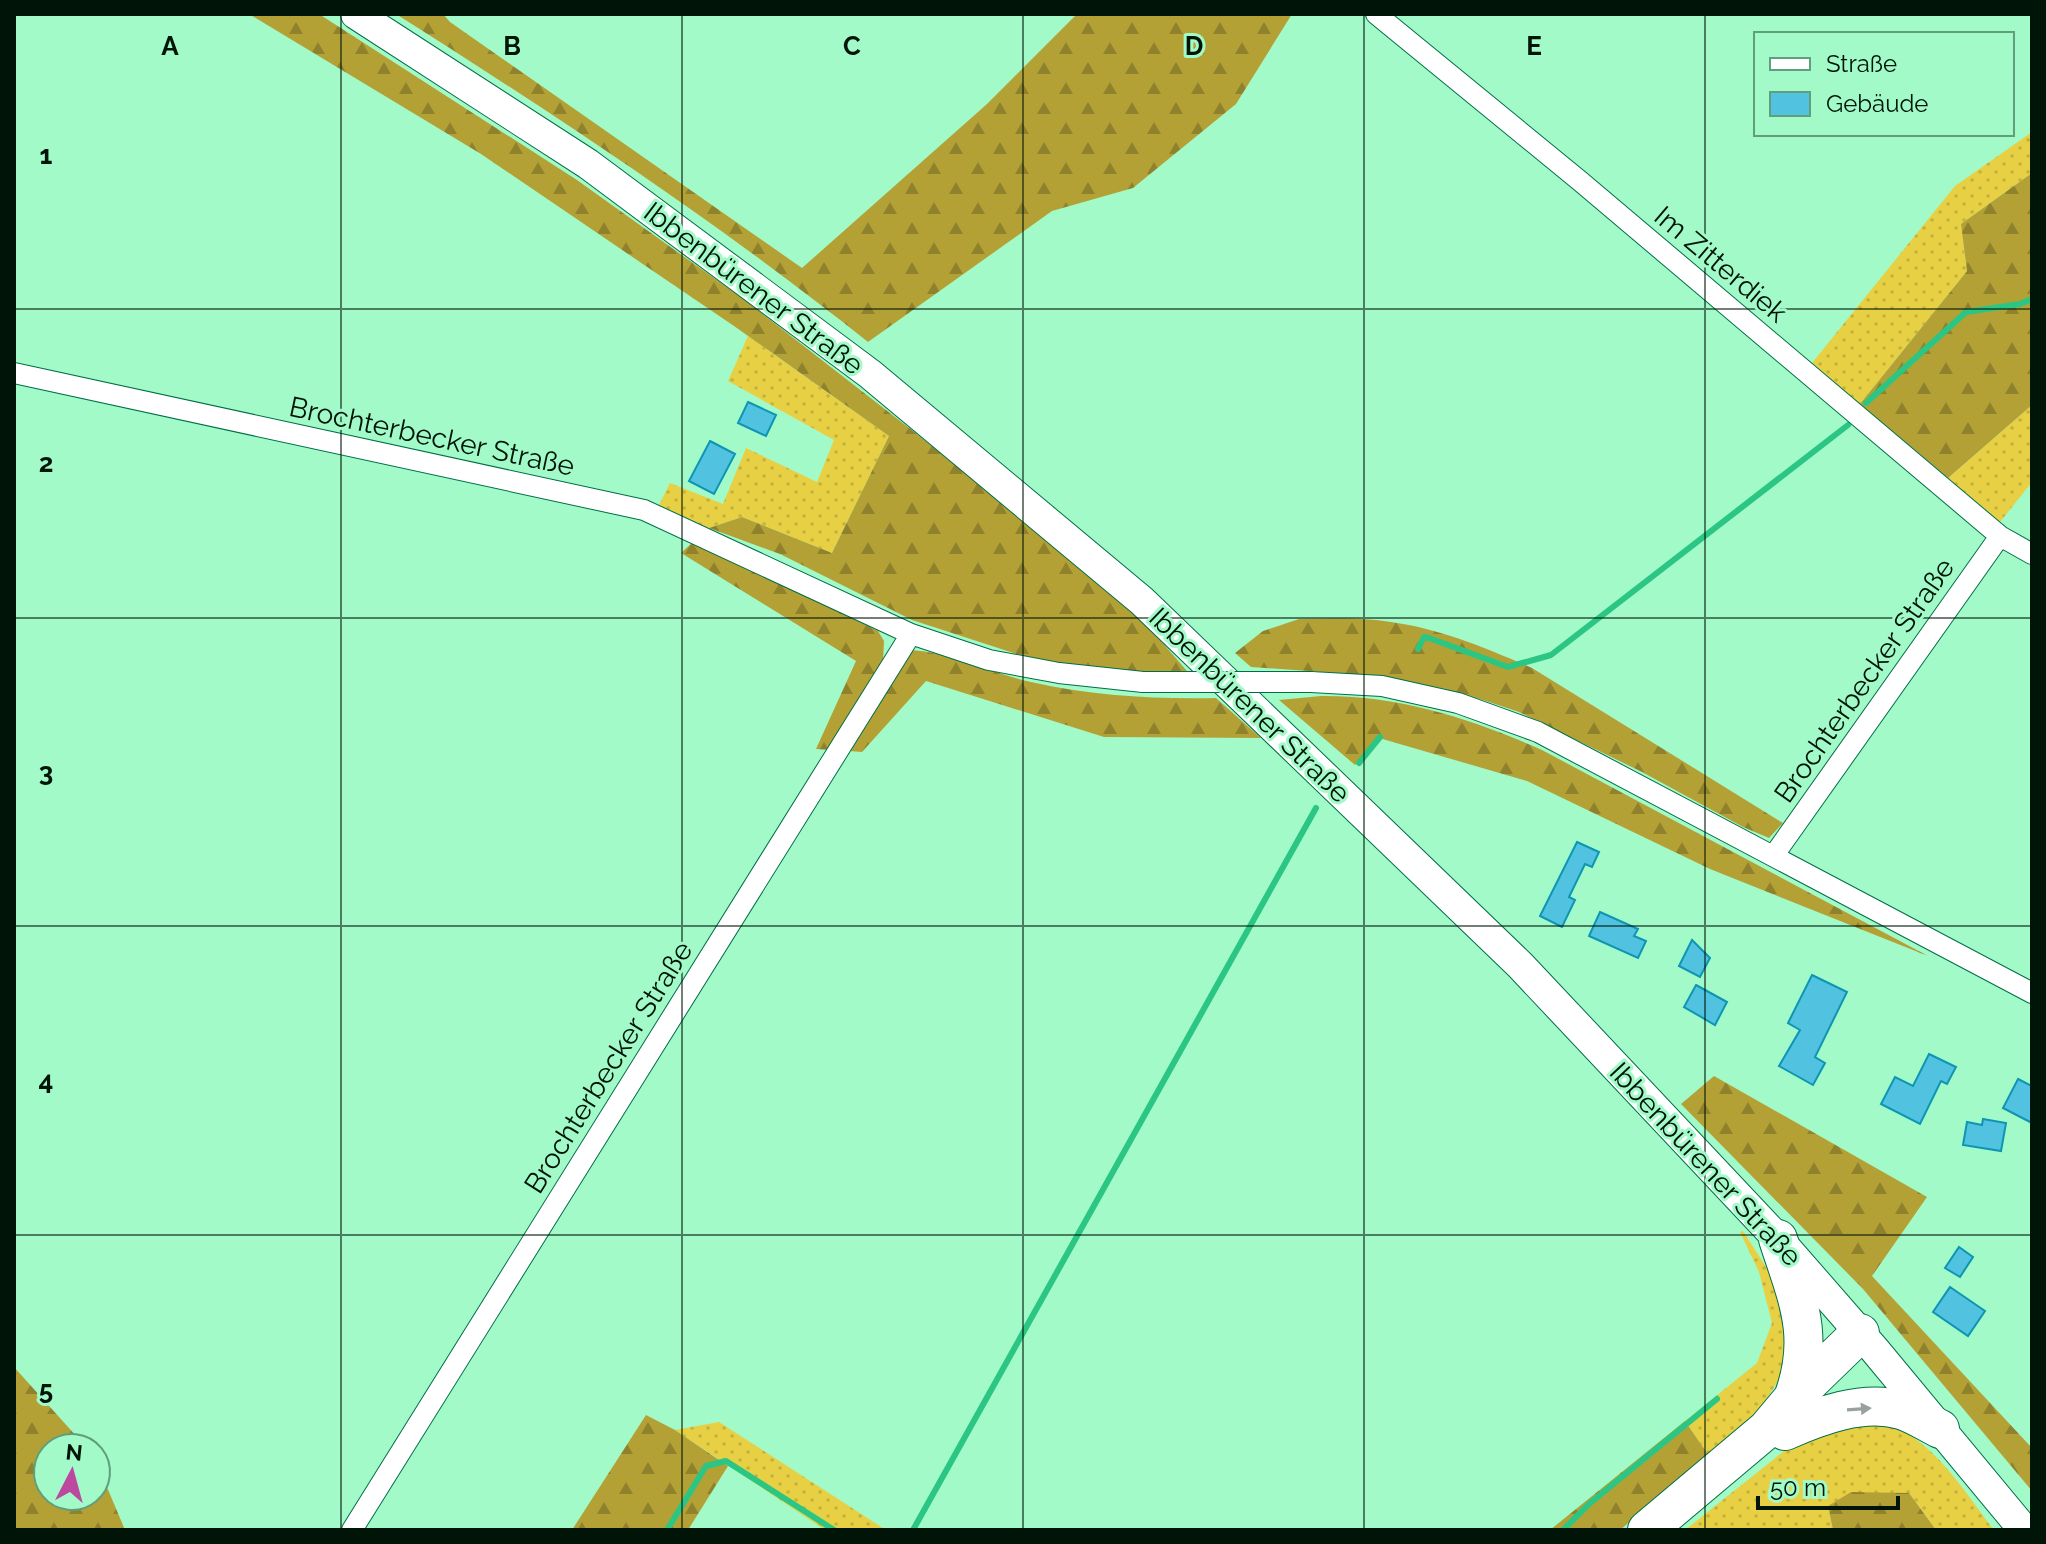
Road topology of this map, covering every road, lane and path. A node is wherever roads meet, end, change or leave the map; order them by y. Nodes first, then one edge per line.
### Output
1 (356, 14) edge
2 (1376, 14) edge
3 (14, 373) edge
4 (2000, 536) junction
5 (2032, 554) edge
6 (911, 634) junction
7 (1774, 855) junction
8 (2032, 993) edge
9 (1778, 1239) junction
10 (1867, 1341) junction
11 (1789, 1414) junction
12 (1940, 1429) junction
13 (352, 1530) edge
14 (1647, 1530) edge
15 (1668, 1530) edge
16 (2024, 1530) edge

1 - 9 main road, Ibbenbürener Straße
2 - 4 street, Im Zitterdiek
3 - 6 street, Brochterbecker Straße
4 - 5 street, Im Zitterdiek
4 - 7 street, Brochterbecker Straße
6 - 7 street, Brochterbecker Straße, bridge
6 - 13 street, Brochterbecker Straße
7 - 8 street, Brochterbecker Straße
9 - 10 main road, Ibbenbürener Straße
9 - 11 highway
10 - 11 highway
10 - 12 main road, Ibbenbürener Straße
11 -> 12 highway
11 - 14 highway
11 - 15 highway
12 - 16 main road, Ibbenbürener Straße

